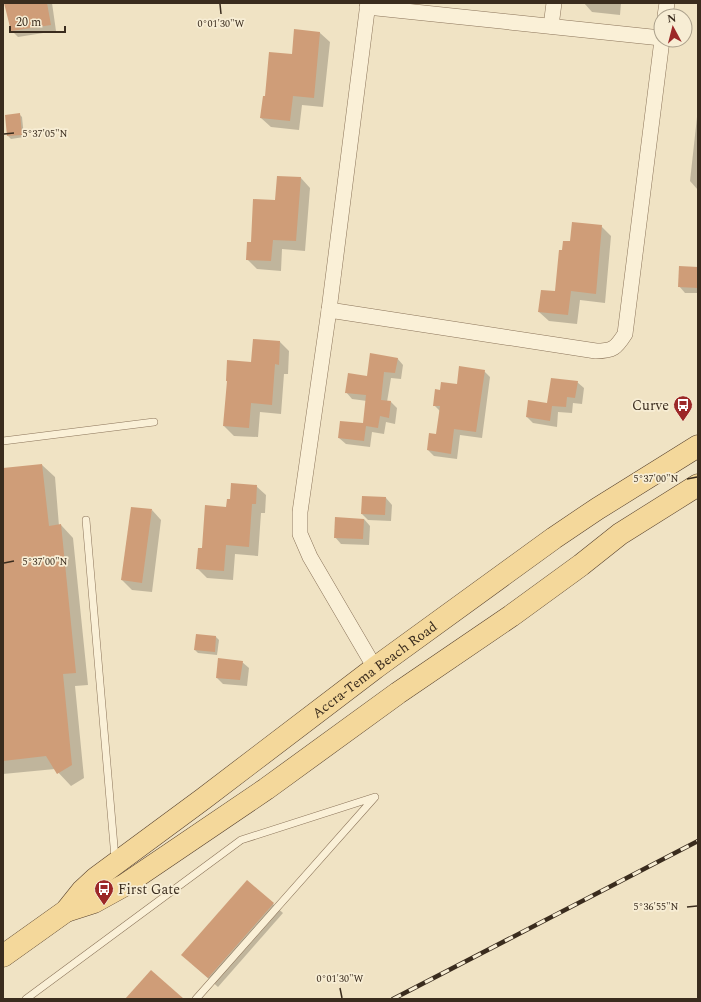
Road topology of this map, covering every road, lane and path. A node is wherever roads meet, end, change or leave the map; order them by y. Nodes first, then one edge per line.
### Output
1 (554, 3) edge
2 (368, 5) edge
3 (550, 26) junction
4 (653, 38) edge
5 (661, 48) edge
6 (329, 310) junction
7 (154, 422) dead end
8 (698, 429) edge
9 (3, 441) edge
10 (698, 446) edge
11 (667, 465) junction
12 (692, 491) edge
13 (86, 520) dead end
14 (375, 668) junction
15 (116, 863) junction
16 (66, 911) junction
17 (3, 956) edge
18 (26, 999) edge
19 (196, 999) edge

1 - 3 street
2 - 3 street
2 - 6 street
3 - 4 street
5 - 6 street
6 - 14 street
7 - 9 lane
8 - 11 main road
10 - 11 main road, Accra-Tema Beach Road
11 - 14 main road, Accra-Tema Beach Road
12 - 16 main road, Accra-Tema Beach Road
13 - 15 lane
14 - 15 main road, Accra-Tema Beach Road
15 - 16 main road, Accra-Tema Beach Road
16 - 17 main road, Accra-Tema Beach Road
18 - 19 lane

